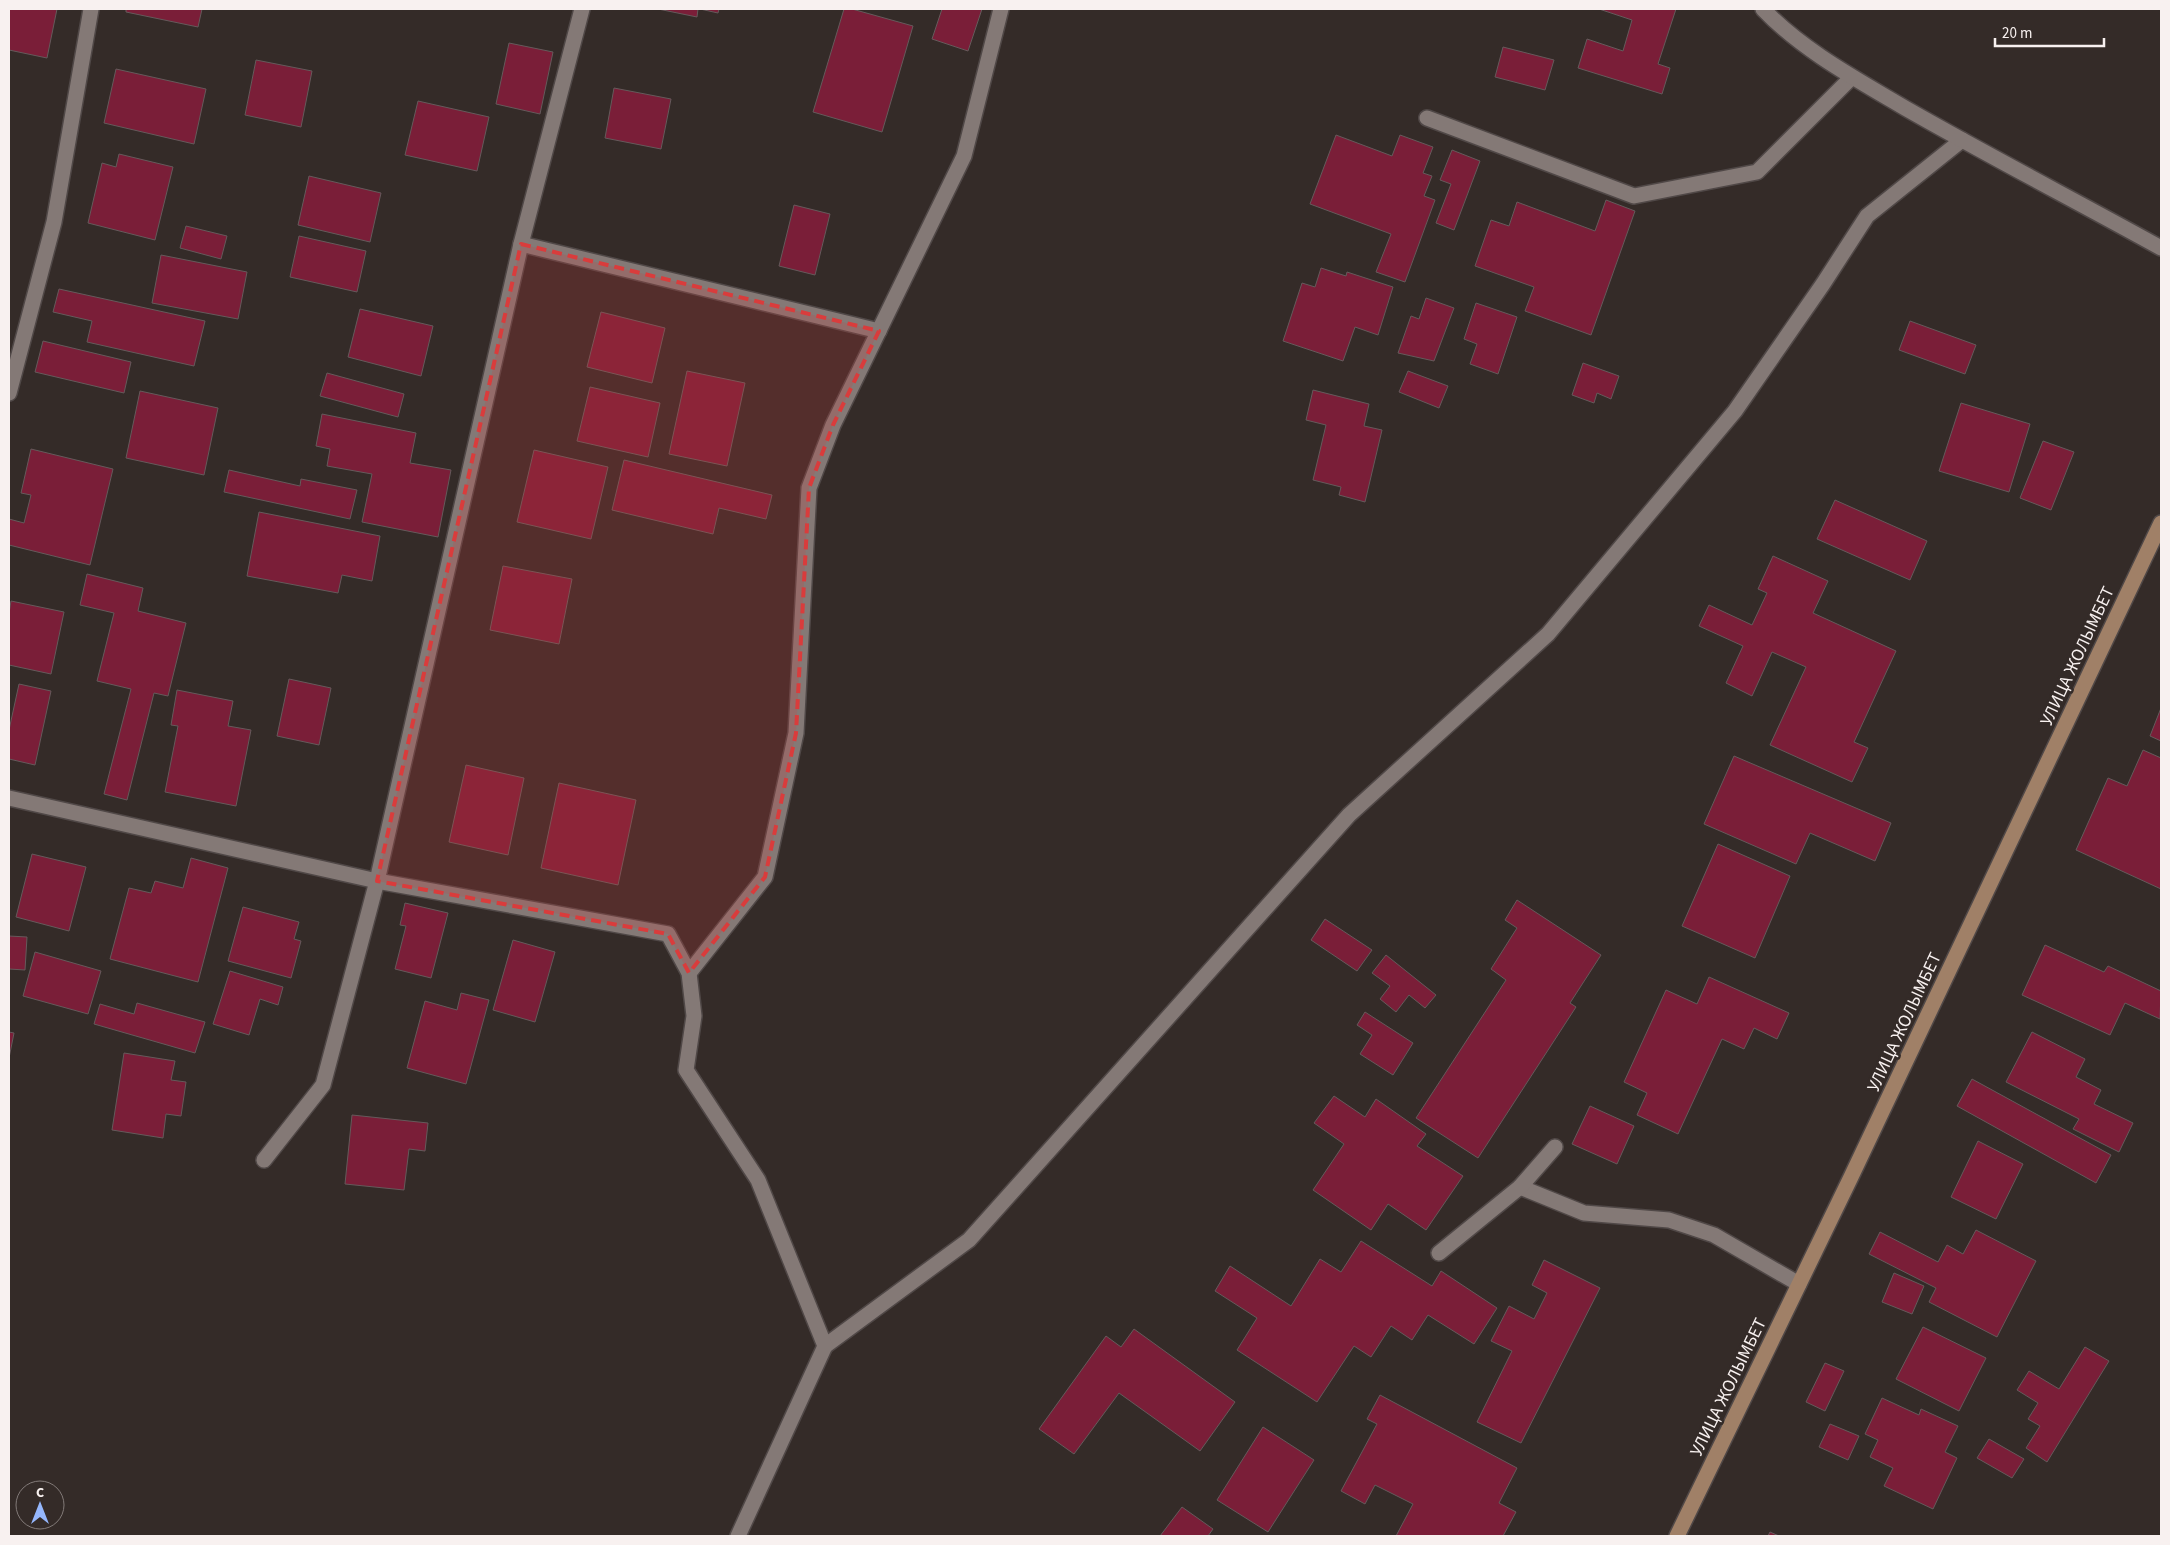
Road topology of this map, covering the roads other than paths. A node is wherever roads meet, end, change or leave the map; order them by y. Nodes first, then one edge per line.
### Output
1 (91, 9) edge
2 (582, 9) edge
3 (1001, 9) edge
4 (1763, 9) edge
5 (1852, 77) junction
6 (1427, 118) dead end
7 (1962, 140) junction
8 (521, 244) junction
9 (2161, 248) edge
10 (879, 331) junction
11 (9, 393) edge
12 (2161, 523) edge
13 (9, 798) edge
14 (377, 880) junction
15 (689, 973) junction
16 (1555, 1148) dead end
17 (264, 1160) dead end
18 (1520, 1187) junction
19 (1439, 1253) dead end
20 (1799, 1284) junction
21 (825, 1346) junction
22 (738, 1536) edge
23 (1677, 1536) edge

1 - 11 street
2 - 8 street
3 - 10 street
4 - 5 street
5 - 6 street
5 - 7 street
7 - 9 street
7 - 21 street
8 - 10 street
8 - 14 street
10 - 15 street
12 - 20 street, УЛИЦА ЖОЛЫМБЕТ
13 - 14 street
14 - 15 street
14 - 17 street
15 - 21 street
16 - 18 street
18 - 19 street
18 - 20 street
20 - 23 street, УЛИЦА ЖОЛЫМБЕТ
21 - 22 street

